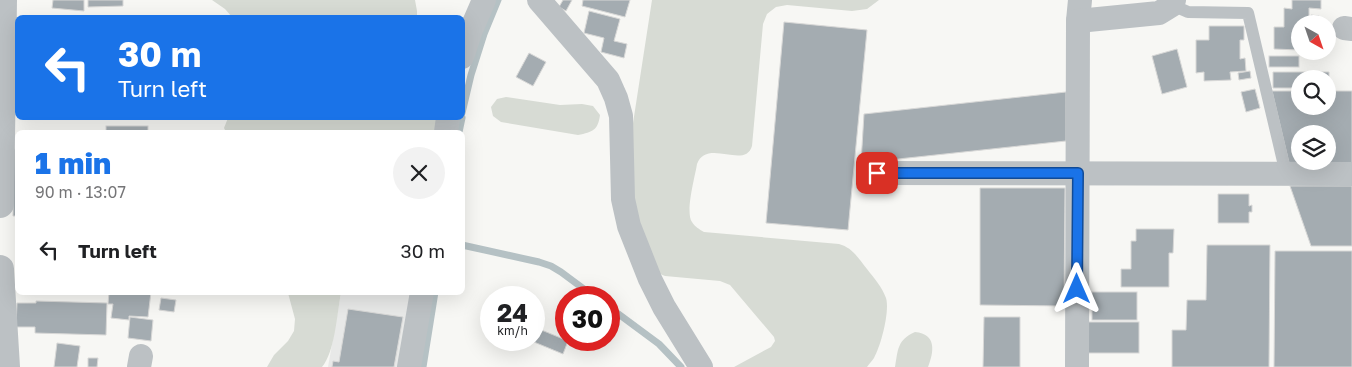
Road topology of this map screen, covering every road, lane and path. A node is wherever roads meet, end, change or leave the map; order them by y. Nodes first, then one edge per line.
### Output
1 (3, 0) edge
2 (484, 0) edge
3 (539, 0) edge
4 (1173, 3) edge
5 (1079, 11) edge
6 (465, 48) edge
7 (877, 173) dead end
8 (1078, 173) junction
9 (1286, 174) junction
10 (1352, 174) edge
11 (0, 204) edge
12 (0, 269) edge
13 (421, 295) edge
14 (6, 367) edge
15 (409, 367) edge
16 (701, 367) edge
17 (1077, 367) edge

1 - 11 street
2 - 6 street
3 - 16 street
4 - 5 street
4 - 9 lane
5 - 8 street
7 - 8 street
8 - 9 street
8 - 17 street
9 - 10 street
12 - 14 street
13 - 15 street

